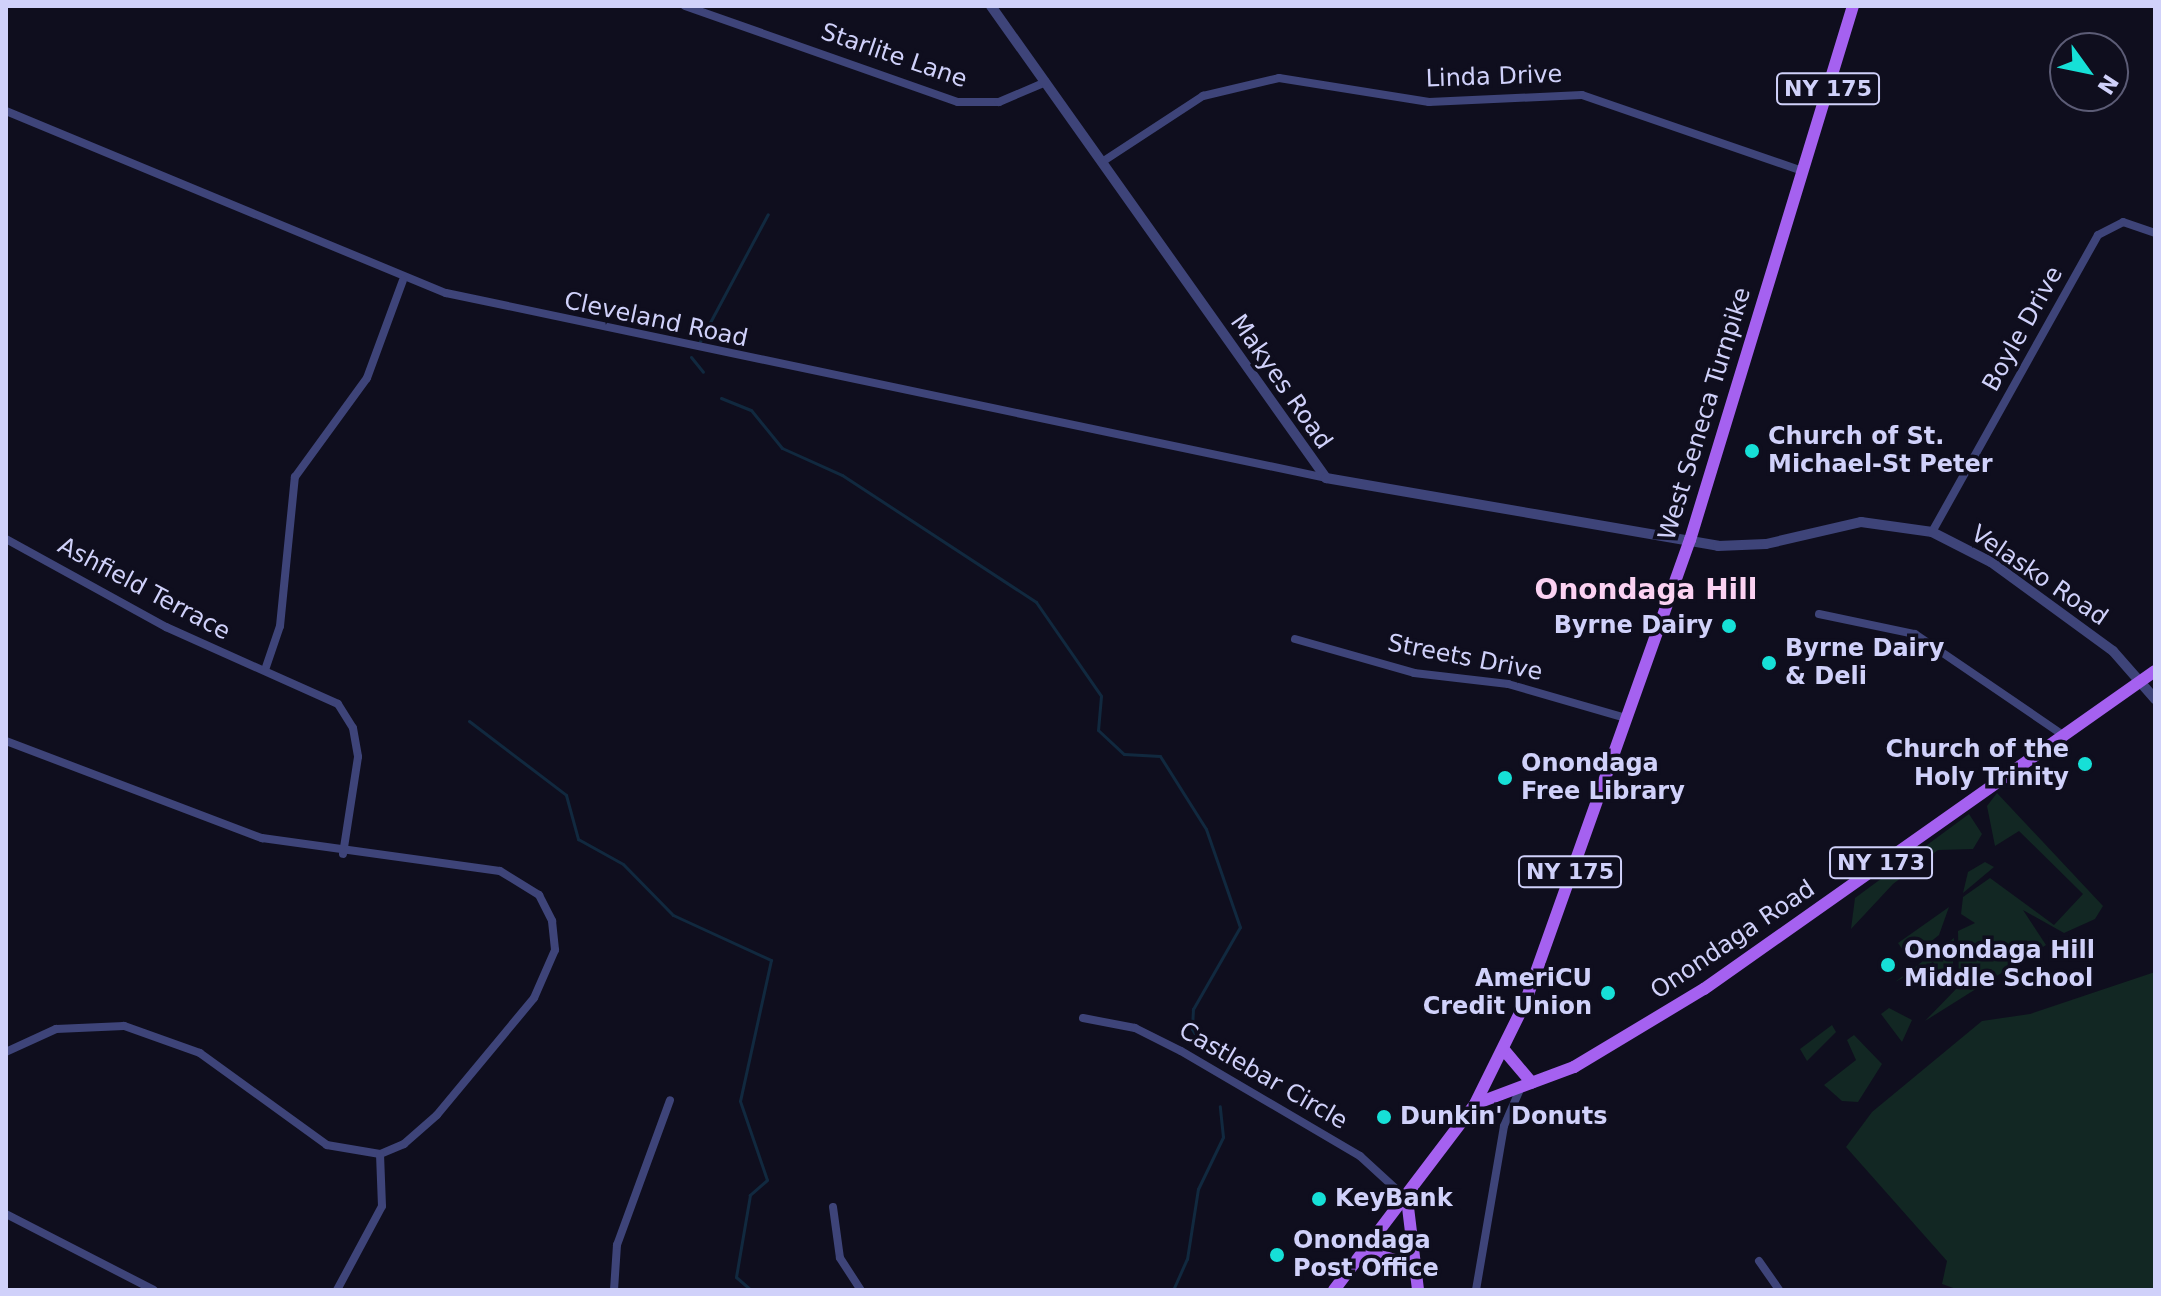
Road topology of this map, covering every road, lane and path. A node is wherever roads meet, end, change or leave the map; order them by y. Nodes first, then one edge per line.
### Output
1 (685, 6) edge
2 (991, 6) edge
3 (1853, 6) edge
4 (1046, 82) junction
5 (6, 111) edge
6 (1102, 162) junction
7 (1803, 171) junction
8 (2155, 233) edge
9 (403, 280) junction
10 (1326, 478) junction
11 (1932, 532) junction
12 (6, 539) edge
13 (1690, 540) junction
14 (1819, 614) dead end
15 (1295, 639) dead end
16 (265, 670) junction
17 (2155, 671) edge
18 (2139, 682) junction
19 (2155, 699) edge
20 (1626, 718) junction
21 (2060, 733) junction
22 (6, 741) edge
23 (343, 854) junction
24 (1083, 1018) dead end
25 (1504, 1050) junction
26 (6, 1052) edge
27 (1526, 1085) junction
28 (670, 1100) dead end
29 (1475, 1104) junction
30 (380, 1154) junction
31 (1407, 1199) junction
32 (833, 1207) dead end
33 (6, 1214) edge
34 (1365, 1251) junction
35 (1759, 1261) dead end
36 (1415, 1266) junction
37 (154, 1290) edge
38 (337, 1290) edge
39 (614, 1290) edge
40 (861, 1290) edge
41 (1334, 1290) edge
42 (1418, 1290) edge
43 (1476, 1290) edge
44 (1779, 1290) edge

1 - 4 street, Starlite Lane
2 - 4 street, Makyes Road
3 - 7 main road, West Seneca Turnpike / NY 175
4 - 6 street, Makyes Road
5 - 9 street, Cleveland Road
6 - 7 street, Linda Drive
6 - 10 street, Makyes Road
7 - 13 main road, West Seneca Turnpike / NY 175
8 - 11 street, Boyle Drive
9 - 10 street, Cleveland Road
9 - 16 street
10 - 13 street, Makyes Road
11 - 13 street, Velasko Road
11 - 18 street, Velasko Road
12 - 16 street, Ashfield Terrace
13 - 20 main road, West Seneca Turnpike / NY 175
14 - 21 street
15 - 20 street, Streets Drive
16 - 23 street, Ashfield Terrace
17 - 18 main road, Onondaga Road / NY 173
18 - 19 street, Velasko Road
18 - 21 main road, Onondaga Road / NY 173
20 - 25 main road, West Seneca Turnpike / NY 175
21 - 27 main road, Onondaga Road / NY 173
22 - 23 street
23 - 30 street
24 - 31 street, Castlebar Circle
25 - 27 main road
25 - 29 main road, West Seneca Turnpike / NY 175
26 - 30 street
27 - 29 main road, Onondaga Road / NY 173
27 - 43 street
28 - 39 street
29 - 31 main road, West Seneca Turnpike
30 - 38 street
31 - 34 main road, West Seneca Turnpike
31 - 36 main road
32 - 40 street
33 - 37 street
34 - 36 main road
34 - 41 main road, West Seneca Turnpike
35 - 44 street
36 - 42 main road

